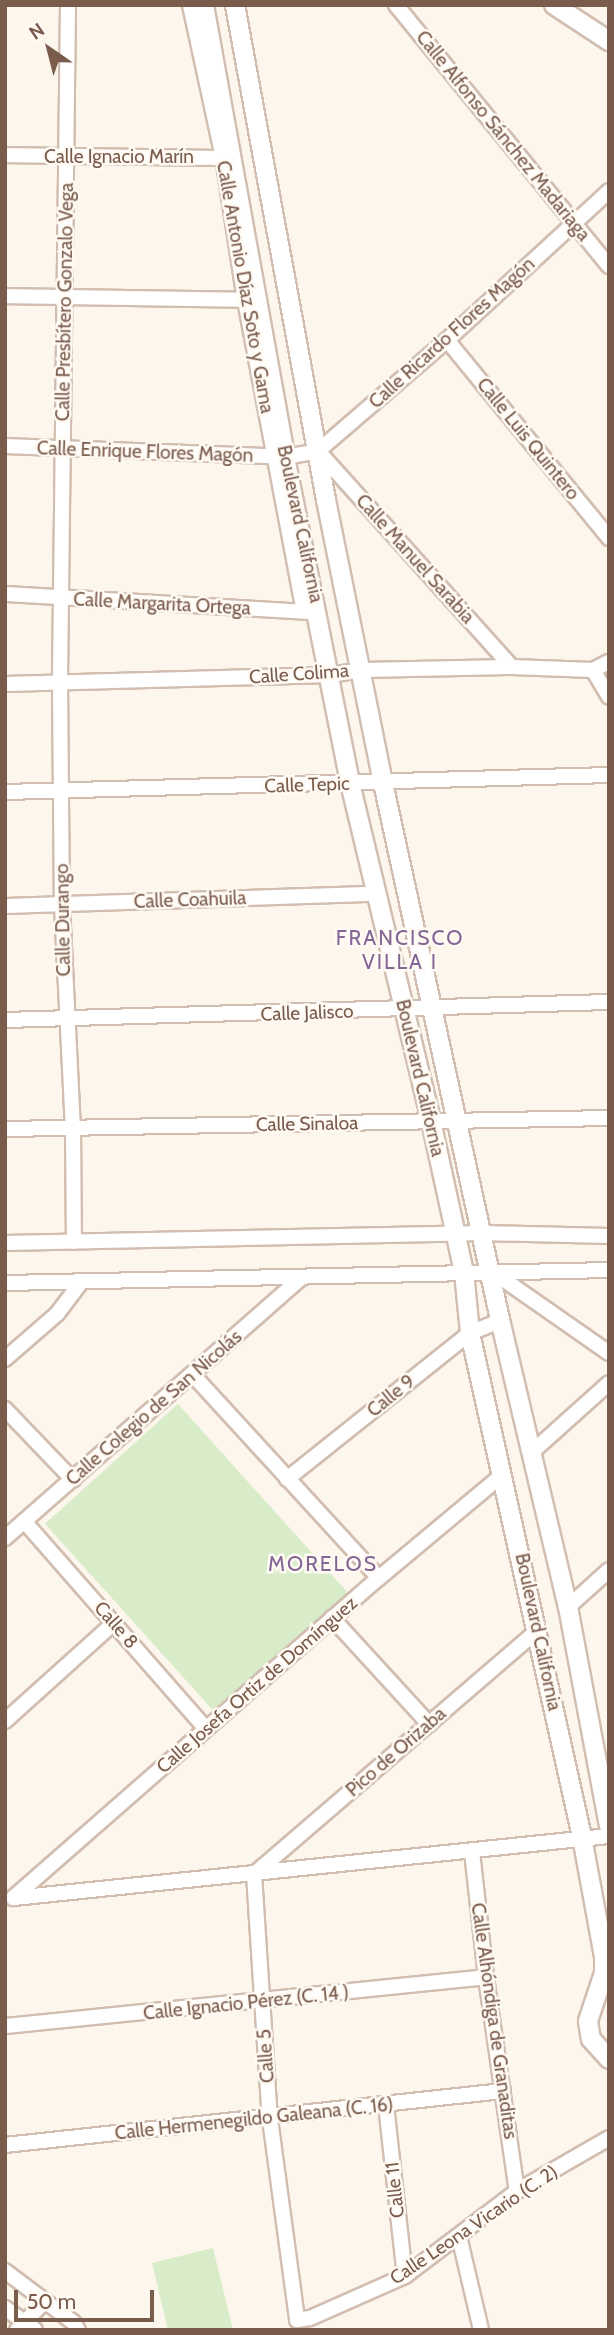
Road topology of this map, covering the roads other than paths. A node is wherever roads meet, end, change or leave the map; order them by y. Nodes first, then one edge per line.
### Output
1 (68, 5) edge
2 (190, 5) edge
3 (204, 5) edge
4 (235, 5) edge
5 (397, 5) edge
6 (554, 5) edge
7 (609, 41) edge
8 (5, 155) edge
9 (67, 158) junction
10 (227, 158) junction
11 (609, 191) edge
12 (574, 223) junction
13 (609, 266) edge
14 (5, 296) edge
15 (66, 297) junction
16 (251, 300) junction
17 (447, 340) junction
18 (5, 446) edge
19 (64, 450) junction
20 (318, 450) junction
21 (281, 456) junction
22 (609, 538) edge
23 (5, 594) edge
24 (60, 598) junction
25 (311, 612) junction
26 (609, 662) edge
27 (512, 667) junction
28 (363, 670) junction
29 (593, 670) junction
30 (330, 675) junction
31 (5, 684) edge
32 (60, 684) junction
33 (609, 697) edge
34 (609, 775) edge
35 (350, 783) junction
36 (383, 783) junction
37 (5, 792) edge
38 (61, 792) junction
39 (375, 894) junction
40 (62, 905) junction
41 (5, 906) edge
42 (609, 1002) edge
43 (431, 1007) junction
44 (404, 1010) junction
45 (5, 1020) edge
46 (66, 1020) junction
47 (609, 1118) edge
48 (458, 1120) junction
49 (431, 1121) junction
50 (72, 1128) junction
51 (5, 1129) edge
52 (483, 1233) junction
53 (455, 1234) junction
54 (609, 1236) edge
55 (74, 1242) junction
56 (5, 1243) edge
57 (609, 1269) edge
58 (489, 1270) junction
59 (464, 1272) junction
60 (302, 1277) junction
61 (82, 1281) junction
62 (5, 1283) edge
63 (500, 1321) junction
64 (470, 1333) junction
65 (609, 1353) edge
66 (5, 1359) edge
67 (193, 1375) junction
68 (609, 1383) edge
69 (5, 1409) edge
70 (531, 1453) junction
71 (502, 1475) junction
72 (288, 1479) junction
73 (73, 1480) junction
74 (24, 1521) junction
75 (5, 1538) edge
76 (609, 1570) edge
77 (379, 1578) junction
78 (568, 1607) junction
79 (332, 1618) junction
80 (114, 1623) junction
81 (538, 1630) junction
82 (5, 1721) edge
83 (429, 1724) junction
84 (206, 1729) junction
85 (603, 1768) edge
86 (609, 1826) edge
87 (609, 1836) edge
88 (582, 1839) junction
89 (472, 1852) junction
90 (254, 1874) junction
91 (9, 1898) edge
92 (607, 1972) edge
93 (486, 1977) junction
94 (262, 2002) junction
95 (5, 2026) edge
96 (609, 2059) edge
97 (503, 2091) junction
98 (386, 2105) junction
99 (271, 2119) junction
100 (609, 2138) edge
101 (5, 2145) edge
102 (517, 2191) junction
103 (458, 2236) junction
104 (5, 2271) edge
105 (405, 2276) junction
106 (45, 2301) junction
107 (5, 2308) edge
108 (297, 2320) joint
109 (26, 2328) edge
110 (78, 2330) edge
111 (481, 2330) edge

1 - 9 street, Calle Presbítero Gonzalo Vega
2 - 10 street, Calle Antonio Díaz Soto y Gama
3 - 10 street, Boulevard California
4 - 20 street, Boulevard California
5 - 12 street, Calle Alfonso Sánchez Madariaga
6 - 7 street
8 - 9 street, Calle Ignacio Marín
9 - 10 street, Calle Ignacio Marín
9 - 15 street, Calle Presbítero Gonzalo Vega
10 - 16 street, Boulevard California
11 - 12 street, Calle Ricardo Flores Magón
12 - 13 street, Calle Alfonso Sánchez Madariaga
12 - 17 street, Calle Ricardo Flores Magón
14 - 15 street
15 - 16 street
15 - 19 street, Calle Presbítero Gonzalo Vega
16 - 21 street, Boulevard California
17 - 20 street, Calle Ricardo Flores Magón
17 - 22 street, Calle Luis Quintero
18 - 19 street, Calle Enrique Flores Magón
19 - 21 street, Calle Enrique Flores Magón
19 - 24 street, Calle Presbítero Gonzalo Vega
20 - 21 street, Calle Ricardo Flores Magón
20 - 27 street, Calle Manuel Sarabia
20 - 28 street, Boulevard California
21 - 25 street, Boulevard California
23 - 24 street, Calle Margarita Ortega
24 - 25 street, Calle Margarita Ortega
24 - 32 street, Calle Durango
25 - 30 street, Boulevard California
26 - 29 street
27 - 28 street, Calle Colima
27 - 29 street, Calle Colima
28 - 30 street, Calle Colima
28 - 36 street, Boulevard California
29 - 33 street
30 - 32 street, Calle Colima
30 - 35 street, Boulevard California
31 - 32 street, Calle Colima
32 - 38 street, Calle Durango
34 - 36 street, Calle Tepic
35 - 36 street, Calle Tepic
35 - 38 street, Calle Tepic
35 - 39 street, Boulevard California
36 - 43 street, Boulevard California
37 - 38 street, Calle Tepic
38 - 40 street, Calle Durango
39 - 40 street, Calle Coahuila
39 - 44 street, Boulevard California
40 - 41 street, Calle Coahuila
40 - 46 street, Calle Durango
42 - 43 street, Calle Jalisco
43 - 44 street, Calle Jalisco
43 - 48 street, Boulevard California
44 - 46 street, Calle Jalisco
44 - 49 street, Boulevard California
45 - 46 street, Calle Jalisco
46 - 50 street, Calle Durango
47 - 48 street, Calle Sinaloa
48 - 49 street, Calle Sinaloa
48 - 52 street, Boulevard California
49 - 50 street, Calle Sinaloa
49 - 53 street, Boulevard California
50 - 51 street, Calle Sinaloa
50 - 55 street, Calle Durango
52 - 53 street
52 - 54 street
52 - 58 street, Boulevard California
53 - 55 street
53 - 59 street, Boulevard California
55 - 56 street
57 - 58 street
58 - 59 street
58 - 63 street, Boulevard California
58 - 65 street
59 - 60 street
59 - 64 street, Boulevard California
60 - 61 street
60 - 67 street, Calle Colegio de San Nicolás
61 - 62 street
61 - 66 street
63 - 64 street, Calle 9
63 - 70 street, Boulevard California
64 - 71 street, Boulevard California
64 - 72 street, Calle 9
67 - 72 street
67 - 73 street, Calle Colegio de San Nicolás
68 - 70 street
69 - 73 street
70 - 78 street, Boulevard California
71 - 77 street, Calle Josefa Ortiz de Domínguez
71 - 81 street, Boulevard California
72 - 77 street
73 - 74 street, Calle Colegio de San Nicolás
74 - 75 street, Calle Colegio de San Nicolás
74 - 80 street, Calle 8
76 - 78 street
77 - 79 street, Calle Josefa Ortiz de Domínguez
78 - 85 street, Boulevard California
79 - 83 street
79 - 84 street, Calle Josefa Ortiz de Domínguez
80 - 82 street
80 - 84 street, Calle 8
81 - 83 street, Pico de Orizaba
81 - 88 street, Boulevard California
83 - 90 street, Pico de Orizaba
84 - 91 street, Calle Josefa Ortiz de Domínguez
85 - 86 street, Boulevard California
87 - 88 street
88 - 89 street
88 - 92 street, Boulevard California
89 - 90 street
89 - 93 street, Calle Alhóndiga de Granaditas
90 - 91 street
90 - 94 street, Calle 5
92 - 96 street, Boulevard California
93 - 94 street, Calle Ignacio Pérez (C. 14 )
93 - 97 street, Calle Alhóndiga de Granaditas
94 - 95 street, Calle Ignacio Pérez (C. 14 )
94 - 99 street, Calle 5
97 - 98 street, Calle Hermenegildo Galeana (C. 16)
97 - 102 street, Calle Alhóndiga de Granaditas
98 - 99 street, Calle Hermenegildo Galeana (C. 16)
98 - 105 street, Calle 11
99 - 101 street, Calle Hermenegildo Galeana (C. 16)
99 - 108 street, Calle 5
100 - 102 street, Calle Leona Vicario (C. 2)
102 - 103 street, Calle Leona Vicario (C. 2)
103 - 105 street, Calle Leona Vicario (C. 2)
103 - 111 street
104 - 106 street
105 - 108 street, Calle Leona Vicario (C. 2)
106 - 109 street
106 - 110 street
107 - 109 street

